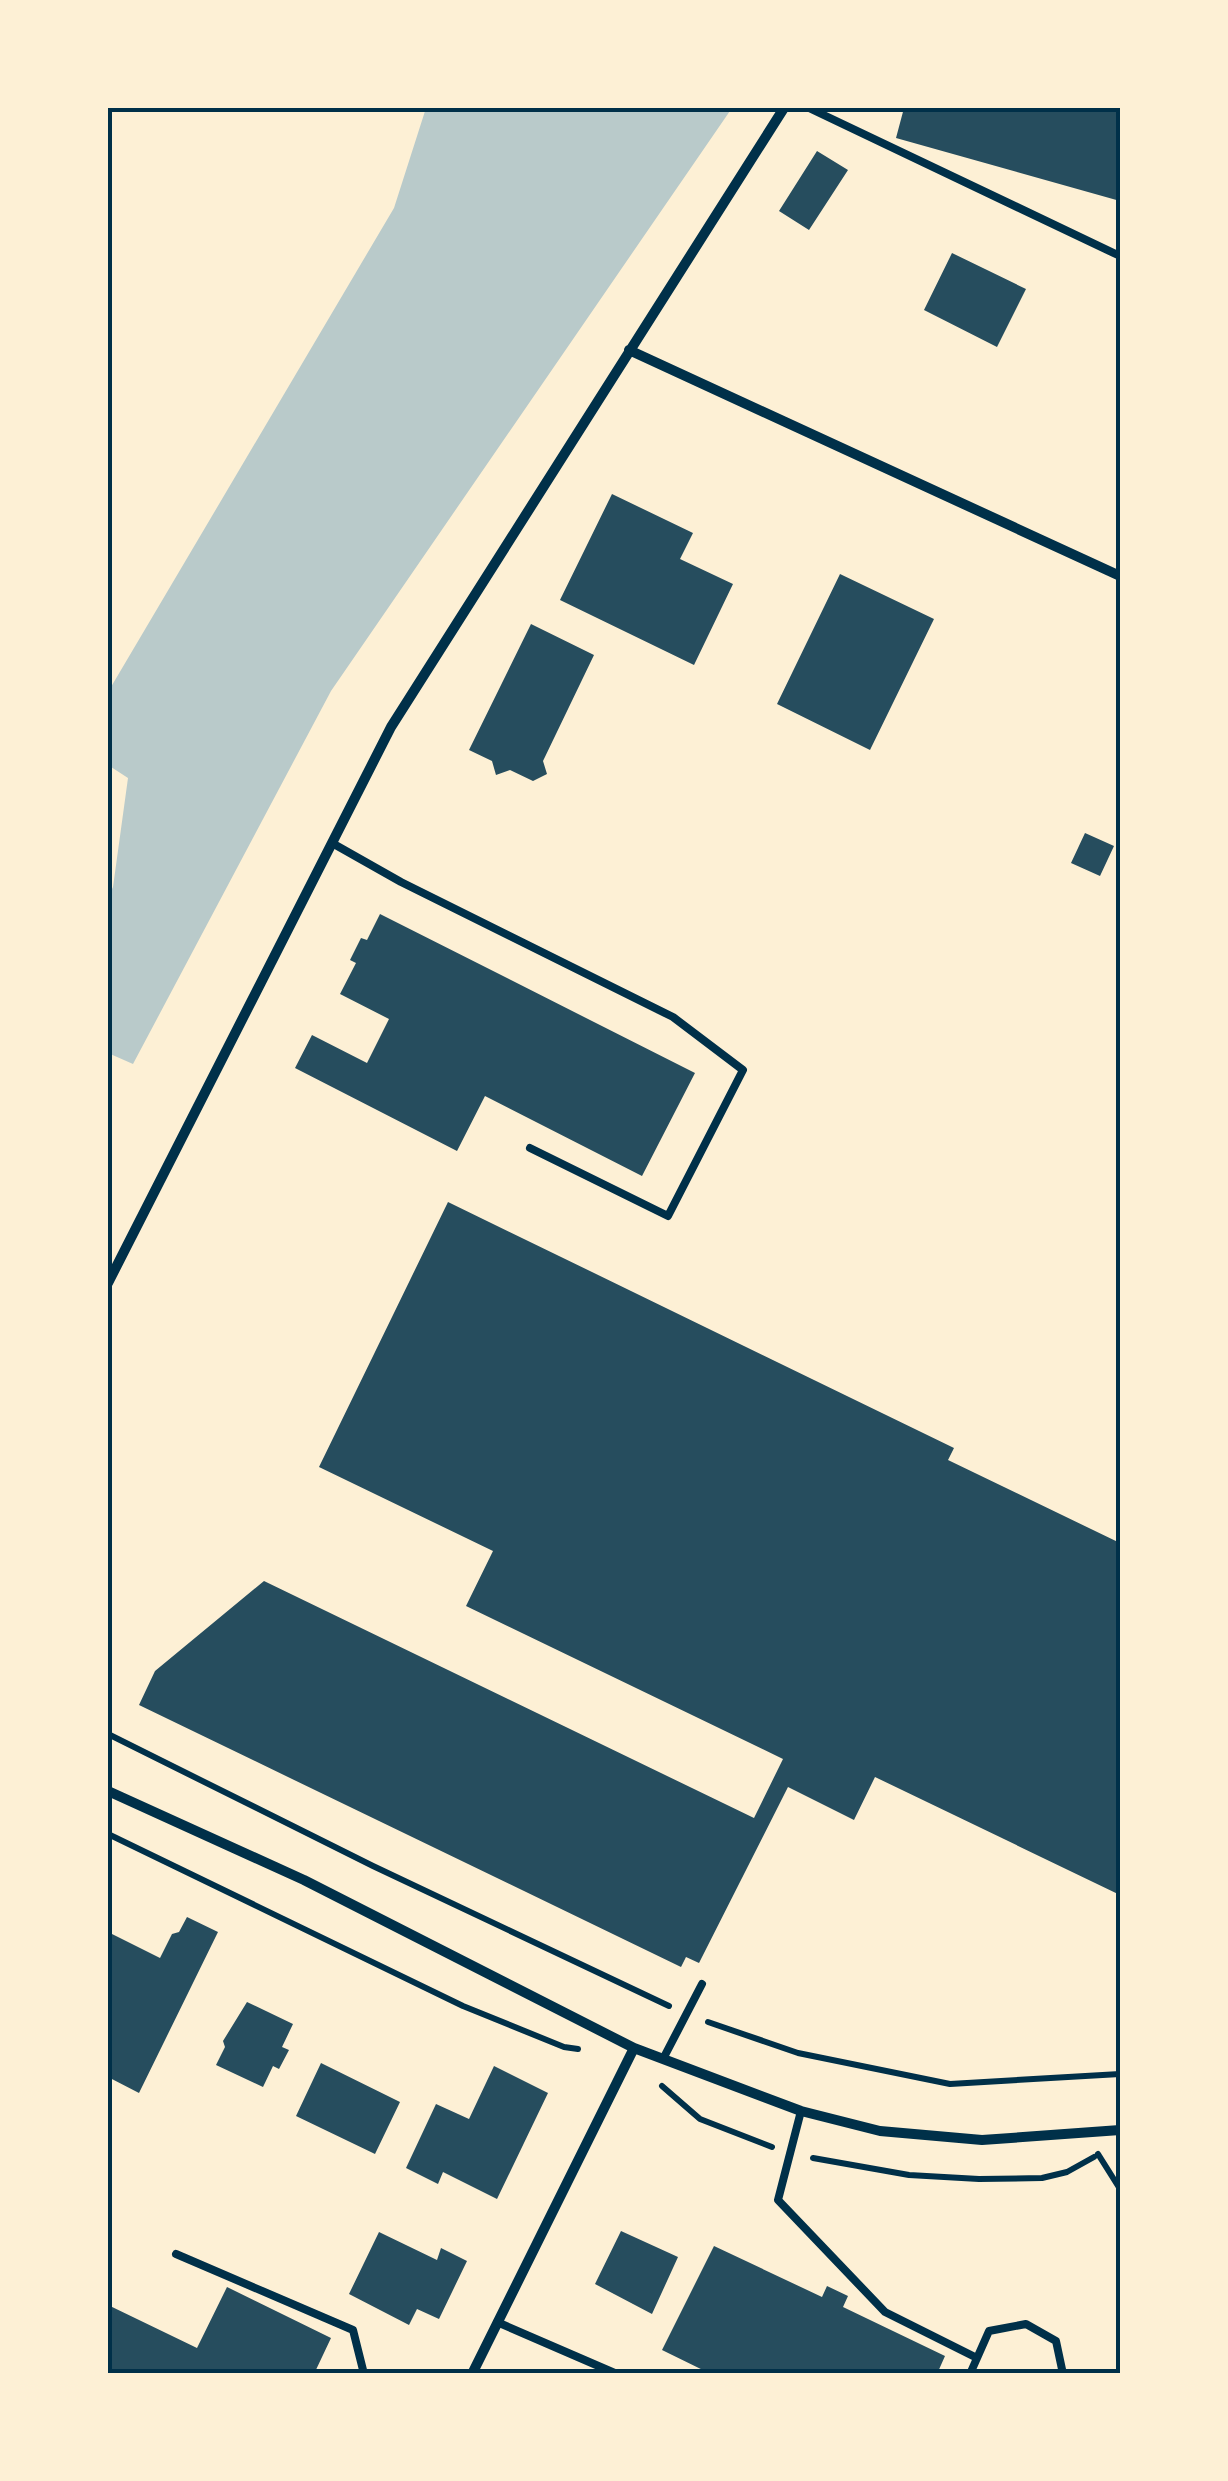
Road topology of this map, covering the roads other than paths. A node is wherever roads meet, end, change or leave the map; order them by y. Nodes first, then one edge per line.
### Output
1 (784, 108) edge
2 (809, 108) edge
3 (1120, 256) edge
4 (629, 350) junction
5 (1120, 576) edge
6 (332, 843) junction
7 (530, 1148) dead end
8 (108, 1283) edge
9 (108, 1791) edge
10 (702, 1984) dead end
11 (634, 2048) junction
12 (664, 2059) junction
13 (801, 2111) junction
14 (1120, 2130) edge
15 (176, 2254) dead end
16 (498, 2322) junction
17 (977, 2358) junction
18 (364, 2374) edge
19 (472, 2374) edge
20 (616, 2374) edge
21 (970, 2374) edge
22 (1062, 2374) edge

1 - 4 street
2 - 3 lane
4 - 5 street
4 - 6 street
6 - 7 lane
6 - 8 street
9 - 11 street
10 - 12 lane
11 - 12 street
11 - 16 street
12 - 13 street
13 - 14 street
13 - 17 lane
15 - 18 lane
16 - 19 street
16 - 20 lane
17 - 21 lane
17 - 22 lane

